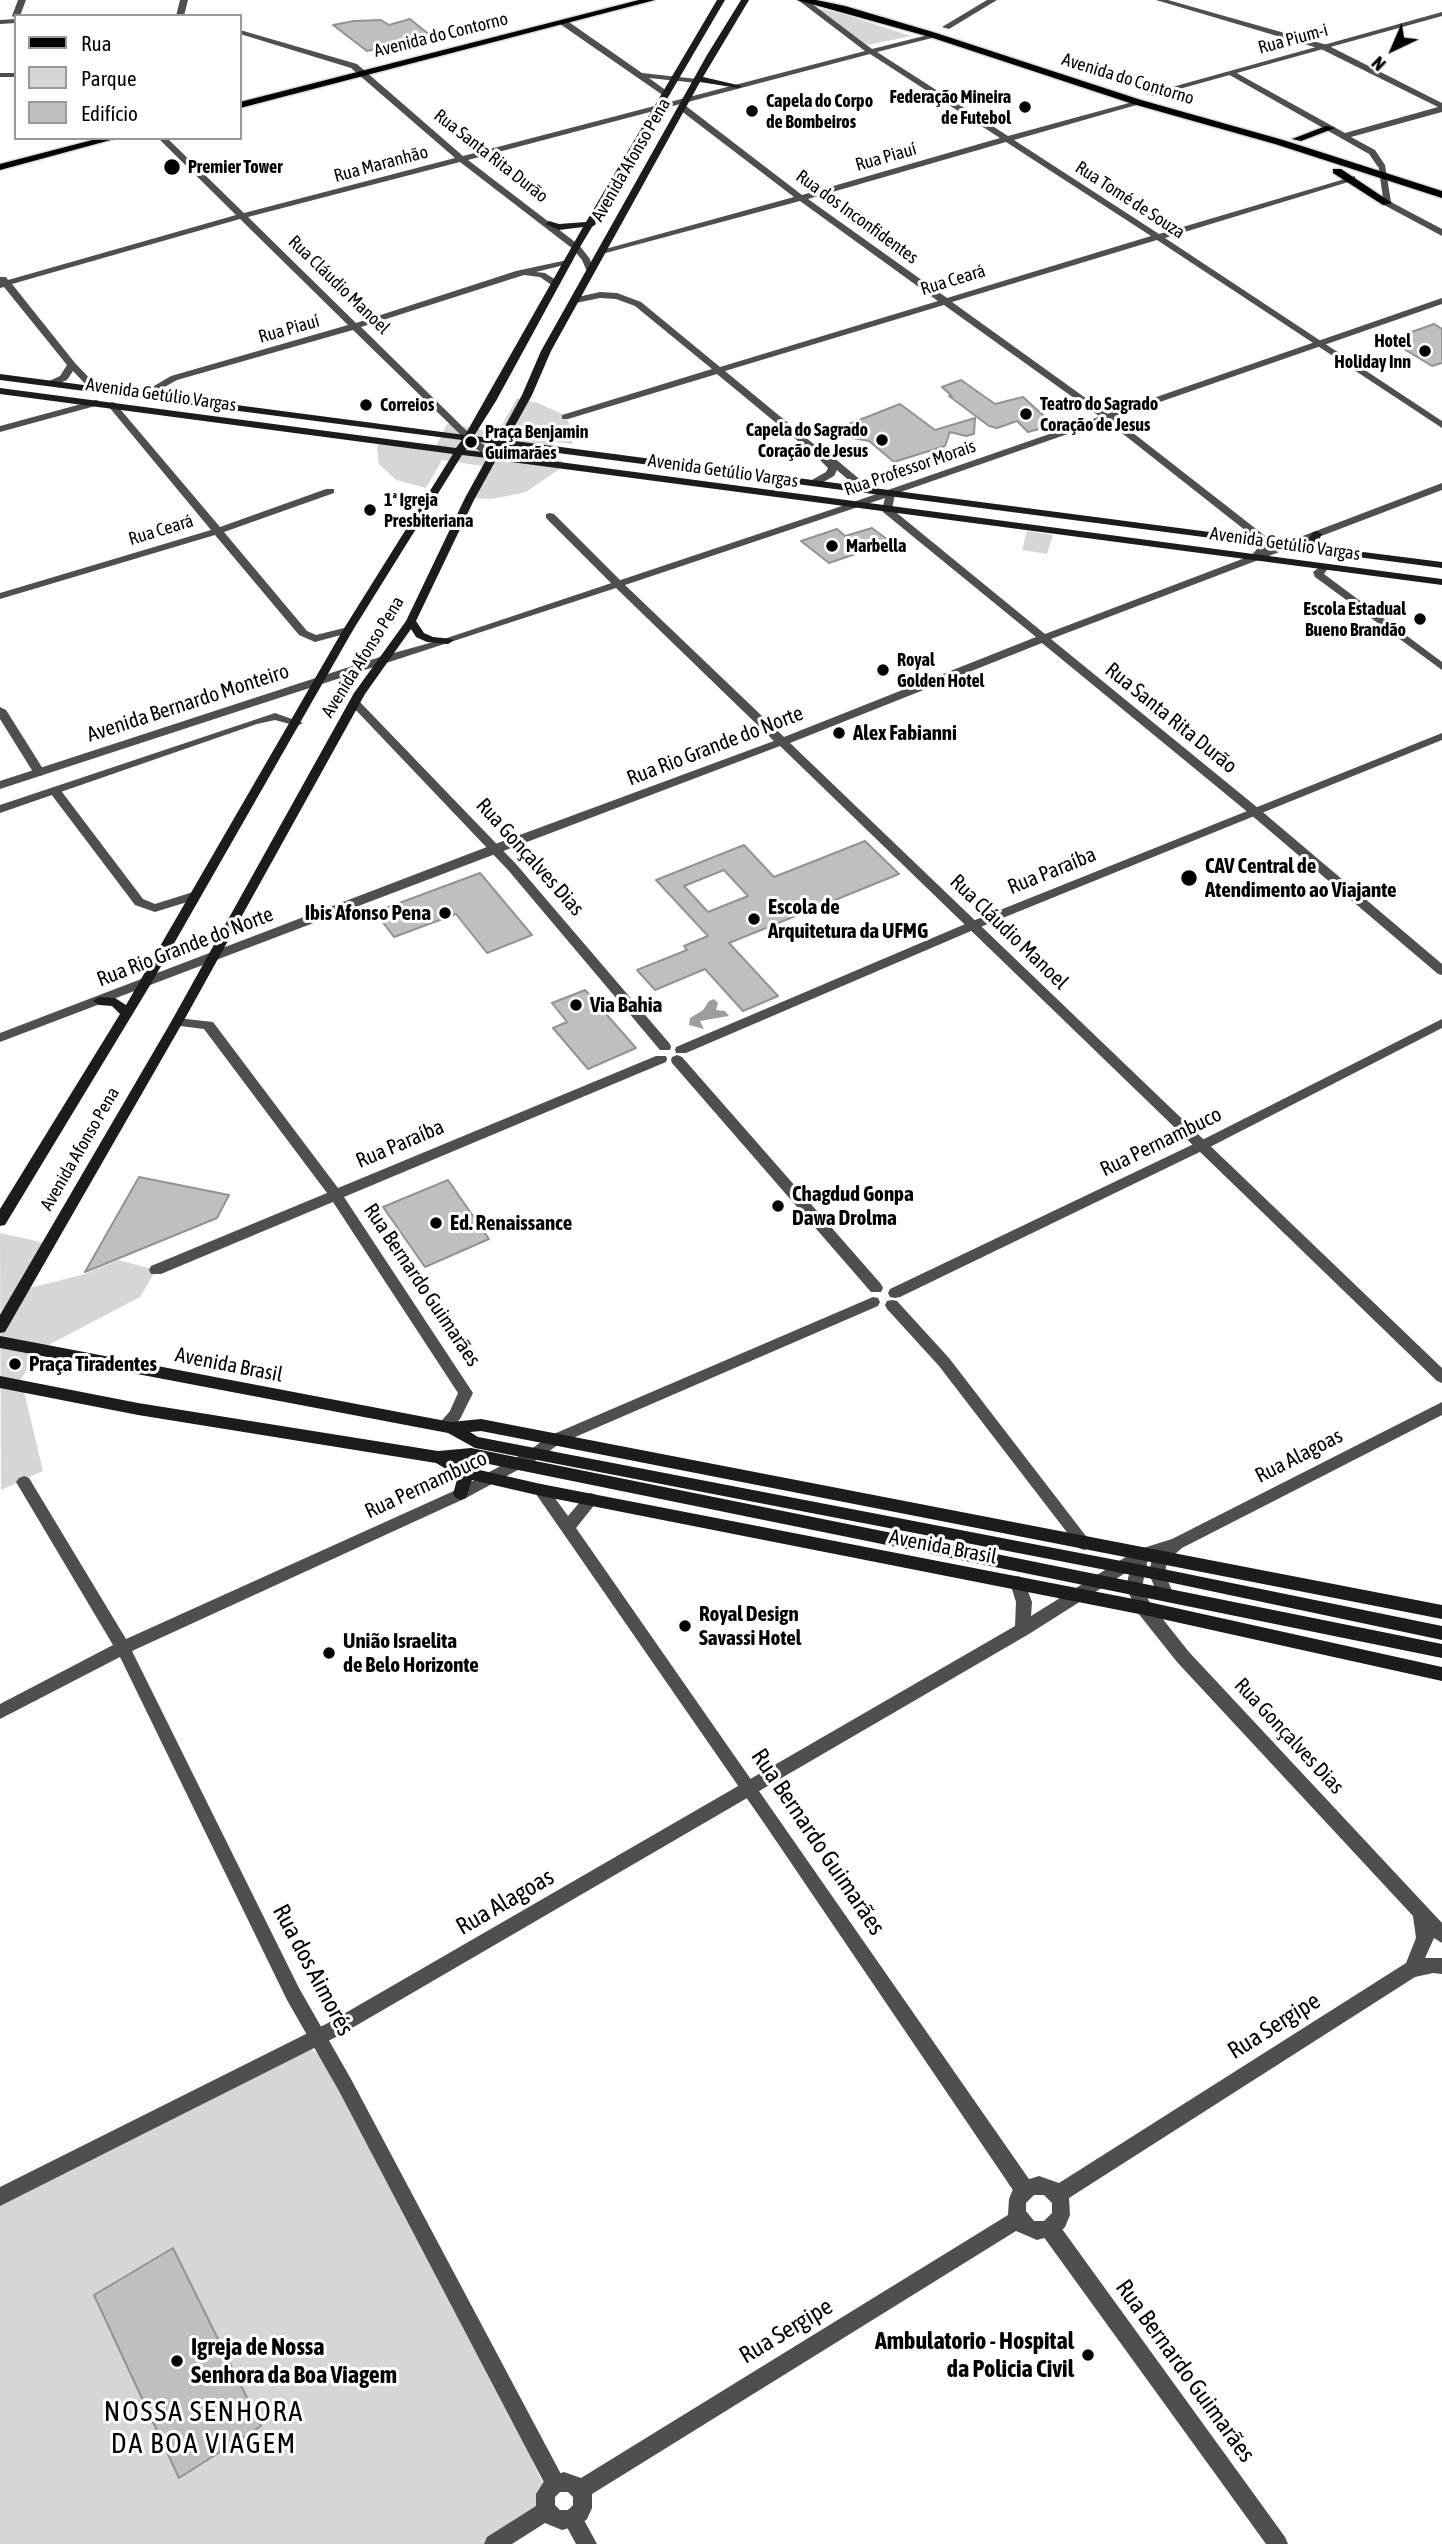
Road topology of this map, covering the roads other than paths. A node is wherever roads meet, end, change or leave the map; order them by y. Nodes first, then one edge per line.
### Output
1 (613, 0) edge
2 (650, 0) edge
3 (721, 0) edge
4 (745, 0) edge
5 (802, 0) edge
6 (993, 0) edge
7 (1160, 0) edge
8 (817, 1) edge
9 (896, 12) dead end
10 (1442, 14) edge
11 (563, 22) junction
12 (946, 27) junction
13 (242, 33) edge
14 (933, 35) junction
15 (1324, 47) junction
16 (869, 50) junction
17 (358, 70) junction
18 (1230, 73) junction
19 (639, 75) junction
20 (1097, 76) dead end
21 (675, 79) junction
22 (697, 80) junction
23 (1120, 84) dead end
24 (738, 86) junction
25 (667, 94) junction
26 (1152, 94) junction
27 (242, 95) edge
28 (689, 98) junction
29 (1137, 102) junction
30 (242, 104) edge
31 (662, 105) junction
32 (683, 108) junction
33 (1442, 108) edge
34 (1330, 128) junction
35 (1345, 136) junction
36 (1006, 139) junction
37 (1297, 139) junction
38 (60, 140) edge
39 (105, 140) edge
40 (164, 140) edge
41 (1279, 142) junction
42 (0, 155) edge
43 (462, 159) junction
44 (0, 167) edge
45 (1382, 170) junction
46 (1352, 178) junction
47 (1442, 183) edge
48 (1442, 195) edge
49 (801, 198) junction
50 (1387, 203) junction
51 (243, 216) junction
52 (592, 223) junction
53 (550, 225) junction
54 (1442, 233) edge
55 (1157, 236) junction
56 (576, 247) junction
57 (602, 251) junction
58 (569, 261) junction
59 (591, 272) junction
60 (519, 273) junction
61 (2, 282) edge
62 (556, 284) junction
63 (576, 300) junction
64 (944, 300) junction
65 (1442, 301) edge
66 (356, 326) junction
67 (1320, 345) junction
68 (72, 365) junction
69 (722, 370) junction
70 (0, 377) edge
71 (50, 384) junction
72 (95, 389) junction
73 (0, 391) edge
74 (155, 397) junction
75 (96, 403) junction
76 (112, 405) junction
77 (565, 417) dead end
78 (1109, 418) junction
79 (1442, 425) edge
80 (0, 429) edge
81 (469, 438) junction
82 (501, 442) junction
83 (459, 452) junction
84 (820, 454) junction
85 (493, 457) junction
86 (814, 483) junction
87 (1442, 486) edge
88 (866, 490) junction
89 (330, 491) dead end
90 (891, 493) junction
91 (853, 506) junction
92 (887, 510) junction
93 (550, 516) dead end
94 (218, 531) junction
95 (1317, 534) junction
96 (1265, 541) junction
97 (1289, 544) junction
98 (1321, 549) junction
99 (1254, 558) junction
100 (1442, 565) edge
101 (1324, 567) junction
102 (1442, 582) edge
103 (618, 584) junction
104 (0, 596) edge
105 (411, 621) junction
106 (348, 630) junction
107 (1044, 638) junction
108 (448, 641) junction
109 (387, 658) junction
110 (1442, 667) edge
111 (317, 682) junction
112 (355, 703) junction
113 (240, 706) junction
114 (0, 710) edge
115 (253, 722) junction
116 (297, 723) junction
117 (1442, 736) edge
118 (781, 742) junction
119 (40, 772) junction
120 (0, 785) edge
121 (55, 791) junction
122 (0, 810) edge
123 (1254, 811) junction
124 (489, 850) junction
125 (194, 896) junction
126 (974, 925) junction
127 (212, 957) junction
128 (1442, 971) edge
129 (146, 982) junction
130 (99, 1001) junction
131 (127, 1013) junction
132 (177, 1022) junction
133 (1442, 1023) edge
134 (0, 1038) edge
135 (663, 1053) junction
136 (679, 1055) junction
137 (1203, 1145) junction
138 (334, 1194) junction
139 (0, 1221) edge
140 (156, 1270) dead end
141 (874, 1295) junction
142 (893, 1299) junction
143 (0, 1328) edge
144 (0, 1342) edge
145 (1442, 1377) edge
146 (0, 1382) edge
147 (1442, 1408) edge
148 (448, 1427) junction
149 (554, 1440) junction
150 (473, 1448) junction
151 (535, 1454) junction
152 (438, 1457) junction
153 (516, 1465) junction
154 (466, 1473) junction
155 (492, 1478) junction
156 (24, 1482) dead end
157 (541, 1490) junction
158 (461, 1494) junction
159 (591, 1499) junction
160 (568, 1526) junction
161 (1084, 1544) junction
162 (1177, 1544) junction
163 (1142, 1555) junction
164 (1159, 1566) junction
165 (1119, 1568) junction
166 (1135, 1579) junction
167 (1099, 1580) junction
168 (1018, 1583) junction
169 (1165, 1593) junction
170 (1076, 1594) junction
171 (1144, 1608) junction
172 (1442, 1612) edge
173 (1023, 1629) junction
174 (1442, 1633) edge
175 (123, 1647) junction
176 (1442, 1651) edge
177 (1442, 1674) edge
178 (0, 1712) edge
179 (748, 1788) junction
180 (1421, 1910) junction
181 (1442, 1935) edge
182 (1442, 1966) edge
183 (1412, 1969) junction
184 (318, 2037) junction
185 (1024, 2189) junction
186 (1057, 2195) junction
187 (0, 2197) edge
188 (1020, 2218) junction
189 (1049, 2229) junction
190 (555, 2483) junction
191 (580, 2490) junction
192 (547, 2510) junction
193 (572, 2518) junction
194 (494, 2544) edge
195 (587, 2544) edge
196 (1278, 2544) edge

1 - 17 main road, Avenida do Contorno
2 - 11 main road, Avenida do Contorno
3 - 21 main road, Avenida Afonso Pena
4 - 22 main road, Avenida Afonso Pena
5 - 8 main road, Avenida do Contorno
5 - 16 street, Rua Tomé de Souza
6 - 12 street
7 - 15 street
8 - 14 main road, Avenida do Contorno
9 - 12 main road, Avenida do Contorno
10 - 15 street, Rua Pium-i
11 - 17 main road, Avenida do Contorno
11 - 19 street
12 - 20 main road, Avenida do Contorno
13 - 17 street
14 - 16 street, Rua Maranhão
14 - 29 main road, Avenida do Contorno
15 - 18 street, Rua Pium-i
15 - 33 street
16 - 24 street, Rua Maranhão
16 - 36 street, Rua Tomé de Souza
17 - 27 main road, Avenida do Contorno
17 - 30 main road, Avenida do Contorno
17 - 43 street, Rua Santa Rita Durão
18 - 26 street, Rua Pium-i
18 - 34 street
19 - 21 street
19 - 25 street
21 - 22 street
21 - 25 main road, Avenida Afonso Pena
22 - 24 main road
22 - 28 main road, Avenida Afonso Pena
23 - 26 main road, Avenida do Contorno
24 - 28 street, Rua Maranhão
25 - 31 main road, Avenida Afonso Pena
26 - 37 main road, Avenida do Contorno
28 - 31 street, Rua Maranhão
28 - 32 main road, Avenida Afonso Pena
29 - 36 street, Rua Piauí
29 - 41 main road, Avenida do Contorno
31 - 43 street, Rua Maranhão
31 - 52 main road, Avenida Afonso Pena
32 - 49 street, Rua dos Inconfidentes
32 - 57 main road, Avenida Afonso Pena
33 - 35 street
34 - 35 street
34 - 37 main road
35 - 45 street
36 - 49 street, Rua Piauí
36 - 55 street, Rua Tomé de Souza
37 - 45 main road, Avenida do Contorno
38 - 42 main road
39 - 44 main road
40 - 51 street, Rua Cláudio Manoel
41 - 45 main road, Avenida do Contorno
41 - 46 main road
43 - 51 street, Rua Maranhão
43 - 53 street, Rua Santa Rita Durão
45 - 47 main road, Avenida do Contorno
45 - 48 main road, Avenida do Contorno
45 - 50 street
46 - 50 main road
46 - 55 street, Rua Ceará
49 - 57 street, Rua Piauí
49 - 64 street, Rua dos Inconfidentes
50 - 54 street
51 - 61 street, Rua Maranhão
51 - 66 street, Rua Cláudio Manoel
52 - 53 main road
52 - 56 main road, Avenida Afonso Pena
53 - 56 street, Rua Santa Rita Durão
55 - 64 street, Rua Ceará
55 - 67 street, Rua Tomé de Souza
56 - 58 main road, Avenida Afonso Pena
56 - 59 street, Rua Santa Rita Durão
57 - 59 main road, Avenida Afonso Pena
58 - 60 street, Rua Piauí
58 - 62 main road, Avenida Afonso Pena
59 - 63 main road, Avenida Afonso Pena
60 - 62 street
60 - 66 street, Rua Piauí
61 - 68 street
62 - 81 main road, Avenida Afonso Pena
63 - 69 street
63 - 82 main road, Avenida Afonso Pena
64 - 69 street, Rua Ceará
64 - 78 street, Rua dos Inconfidentes
65 - 67 street, Rua Professor Morais
66 - 74 street, Rua Piauí
66 - 81 street, Rua Cláudio Manoel
67 - 78 street, Rua Professor Morais
67 - 79 street, Rua Tomé de Souza
68 - 71 street
68 - 72 street
69 - 77 street, Rua Ceará
69 - 84 street
70 - 71 main road, Avenida Getúlio Vargas
71 - 72 main road, Avenida Getúlio Vargas
72 - 74 main road, Avenida Getúlio Vargas
73 - 75 main road, Avenida Getúlio Vargas
74 - 81 main road, Avenida Getúlio Vargas
75 - 76 main road, Avenida Getúlio Vargas
75 - 80 street
76 - 83 main road, Avenida Getúlio Vargas
76 - 94 street
78 - 90 street, Rua Professor Morais
78 - 96 street, Rua dos Inconfidentes
81 - 82 main road, Avenida Getúlio Vargas
81 - 83 main road, Avenida Afonso Pena
81 - 85 street, Rua Cláudio Manoel
82 - 85 main road, Avenida Afonso Pena
82 - 86 main road, Avenida Getúlio Vargas
83 - 85 main road, Avenida Getúlio Vargas
83 - 106 main road, Avenida Afonso Pena
84 - 86 street
84 - 88 street
85 - 91 main road, Avenida Getúlio Vargas
85 - 105 main road, Avenida Afonso Pena
86 - 88 main road, Avenida Getúlio Vargas
87 - 95 street, Rua Rio Grande do Norte
88 - 90 main road, Avenida Getúlio Vargas
89 - 94 street, Rua Ceará
90 - 91 street, Rua Professor Morais
90 - 92 street
90 - 96 main road, Avenida Getúlio Vargas
91 - 92 main road, Avenida Getúlio Vargas
91 - 103 street, Rua Professor Morais
92 - 99 main road, Avenida Getúlio Vargas
92 - 107 street, Rua Santa Rita Durão
93 - 103 street, Rua Cláudio Manoel
94 - 104 street, Rua Ceará
94 - 106 street
95 - 97 street, Rua Rio Grande do Norte
95 - 98 main road
96 - 97 main road, Avenida Getúlio Vargas
96 - 99 street
97 - 98 main road, Avenida Getúlio Vargas
97 - 99 street, Rua Rio Grande do Norte
98 - 100 main road, Avenida Getúlio Vargas
99 - 101 main road, Avenida Getúlio Vargas
99 - 107 street, Rua Rio Grande do Norte
101 - 102 main road, Avenida Getúlio Vargas
101 - 110 street
103 - 108 street, Rua Professor Morais
103 - 118 street, Rua Cláudio Manoel
105 - 108 main road
105 - 109 main road, Avenida Afonso Pena
106 - 111 main road, Avenida Afonso Pena
107 - 118 street, Rua Rio Grande do Norte
107 - 123 street, Rua Santa Rita Durão
108 - 109 street, Rua Professor Morais
109 - 111 street, Avenida Bernardo Monteiro
109 - 112 main road, Avenida Afonso Pena
111 - 113 street, Avenida Bernardo Monteiro
111 - 116 main road, Avenida Afonso Pena
112 - 124 street, Rua Gonçalves Dias
112 - 127 main road, Avenida Afonso Pena
113 - 115 street
113 - 119 street, Avenida Bernardo Monteiro
114 - 119 street
115 - 116 street, Avenida Bernardo Monteiro
115 - 121 street, Avenida Bernardo Monteiro
116 - 125 main road, Avenida Afonso Pena
117 - 123 street, Rua Paraíba
118 - 124 street, Rua Rio Grande do Norte
118 - 126 street, Rua Cláudio Manoel
119 - 120 street, Avenida Bernardo Monteiro
121 - 122 street, Avenida Bernardo Monteiro
121 - 125 street
123 - 126 street, Rua Paraíba
123 - 128 street, Rua Santa Rita Durão
124 - 127 street, Rua Rio Grande do Norte
124 - 135 street, Rua Gonçalves Dias
125 - 129 main road, Avenida Afonso Pena
126 - 136 street, Rua Paraíba
126 - 137 street, Rua Cláudio Manoel
127 - 129 street, Rua Rio Grande do Norte
127 - 132 main road, Avenida Afonso Pena
129 - 130 street, Rua Rio Grande do Norte
129 - 131 main road, Avenida Afonso Pena
130 - 131 main road
130 - 134 street, Rua Rio Grande do Norte
131 - 139 main road, Avenida Afonso Pena
132 - 138 street, Rua Bernardo Guimarães
132 - 143 main road, Avenida Afonso Pena
133 - 137 street, Rua Pernambuco
135 - 136 street
135 - 138 street, Rua Paraíba
136 - 141 street
137 - 142 street, Rua Pernambuco
137 - 145 street, Rua Cláudio Manoel
138 - 140 street, Rua Paraíba
138 - 148 street, Rua Bernardo Guimarães
141 - 142 street
141 - 149 street, Rua Pernambuco
142 - 161 street
144 - 148 main road, Avenida Brasil
146 - 152 main road, Avenida Brasil
147 - 162 street, Rua Alagoas
148 - 149 main road, Avenida Brasil
148 - 150 main road, Avenida Brasil
149 - 151 street, Rua Pernambuco
149 - 161 main road, Avenida Brasil
150 - 151 main road, Avenida Brasil
150 - 152 main road, Avenida Brasil
150 - 153 main road, Avenida Brasil
150 - 154 main road
151 - 153 street, Rua Pernambuco
151 - 165 main road, Avenida Brasil
152 - 154 main road, Avenida Brasil
153 - 155 street, Rua Pernambuco
153 - 167 main road, Avenida Brasil
154 - 155 main road, Avenida Brasil
154 - 158 main road
155 - 157 main road, Avenida Brasil
155 - 158 street, Rua Pernambuco
156 - 175 street, Rua dos Aimorés
157 - 159 main road, Avenida Brasil
157 - 160 street, Rua Bernardo Guimarães
158 - 175 street, Rua Pernambuco
159 - 160 street
159 - 168 main road, Avenida Brasil
160 - 179 street, Rua Bernardo Guimarães
161 - 163 main road, Avenida Brasil
162 - 163 street, Rua Alagoas
162 - 164 street, Rua Alagoas
163 - 164 main road, Avenida Brasil
163 - 165 street, Rua Alagoas
163 - 166 street
164 - 166 main road, Avenida Brasil
164 - 169 street
164 - 172 main road, Avenida Brasil
164 - 174 main road, Avenida Brasil
165 - 166 main road, Avenida Brasil
165 - 167 street, Rua Alagoas
166 - 167 main road, Avenida Brasil
166 - 169 main road, Avenida Brasil
166 - 171 street, Rua Gonçalves Dias
167 - 170 street, Rua Alagoas
168 - 170 main road, Avenida Brasil
168 - 173 street
169 - 176 main road, Avenida Brasil
170 - 171 main road, Avenida Brasil
170 - 173 street, Rua Alagoas
171 - 177 main road, Avenida Brasil
171 - 180 street, Rua Gonçalves Dias
173 - 179 street, Rua Alagoas
175 - 178 street, Rua Pernambuco
175 - 184 street, Rua dos Aimorés
179 - 184 street, Rua Alagoas
179 - 185 street, Rua Bernardo Guimarães
180 - 181 street, Rua Gonçalves Dias
180 - 183 street
182 - 183 street, Rua Sergipe
183 - 186 street, Rua Sergipe
184 - 187 street, Rua Alagoas
184 - 190 street, Rua dos Aimorés
185 - 186 street
185 - 188 street
186 - 189 street
188 - 189 street
188 - 191 street, Rua Sergipe
189 - 196 street, Rua Bernardo Guimarães
190 - 191 street
190 - 192 street
191 - 193 street
192 - 193 street
192 - 194 street
193 - 195 street

